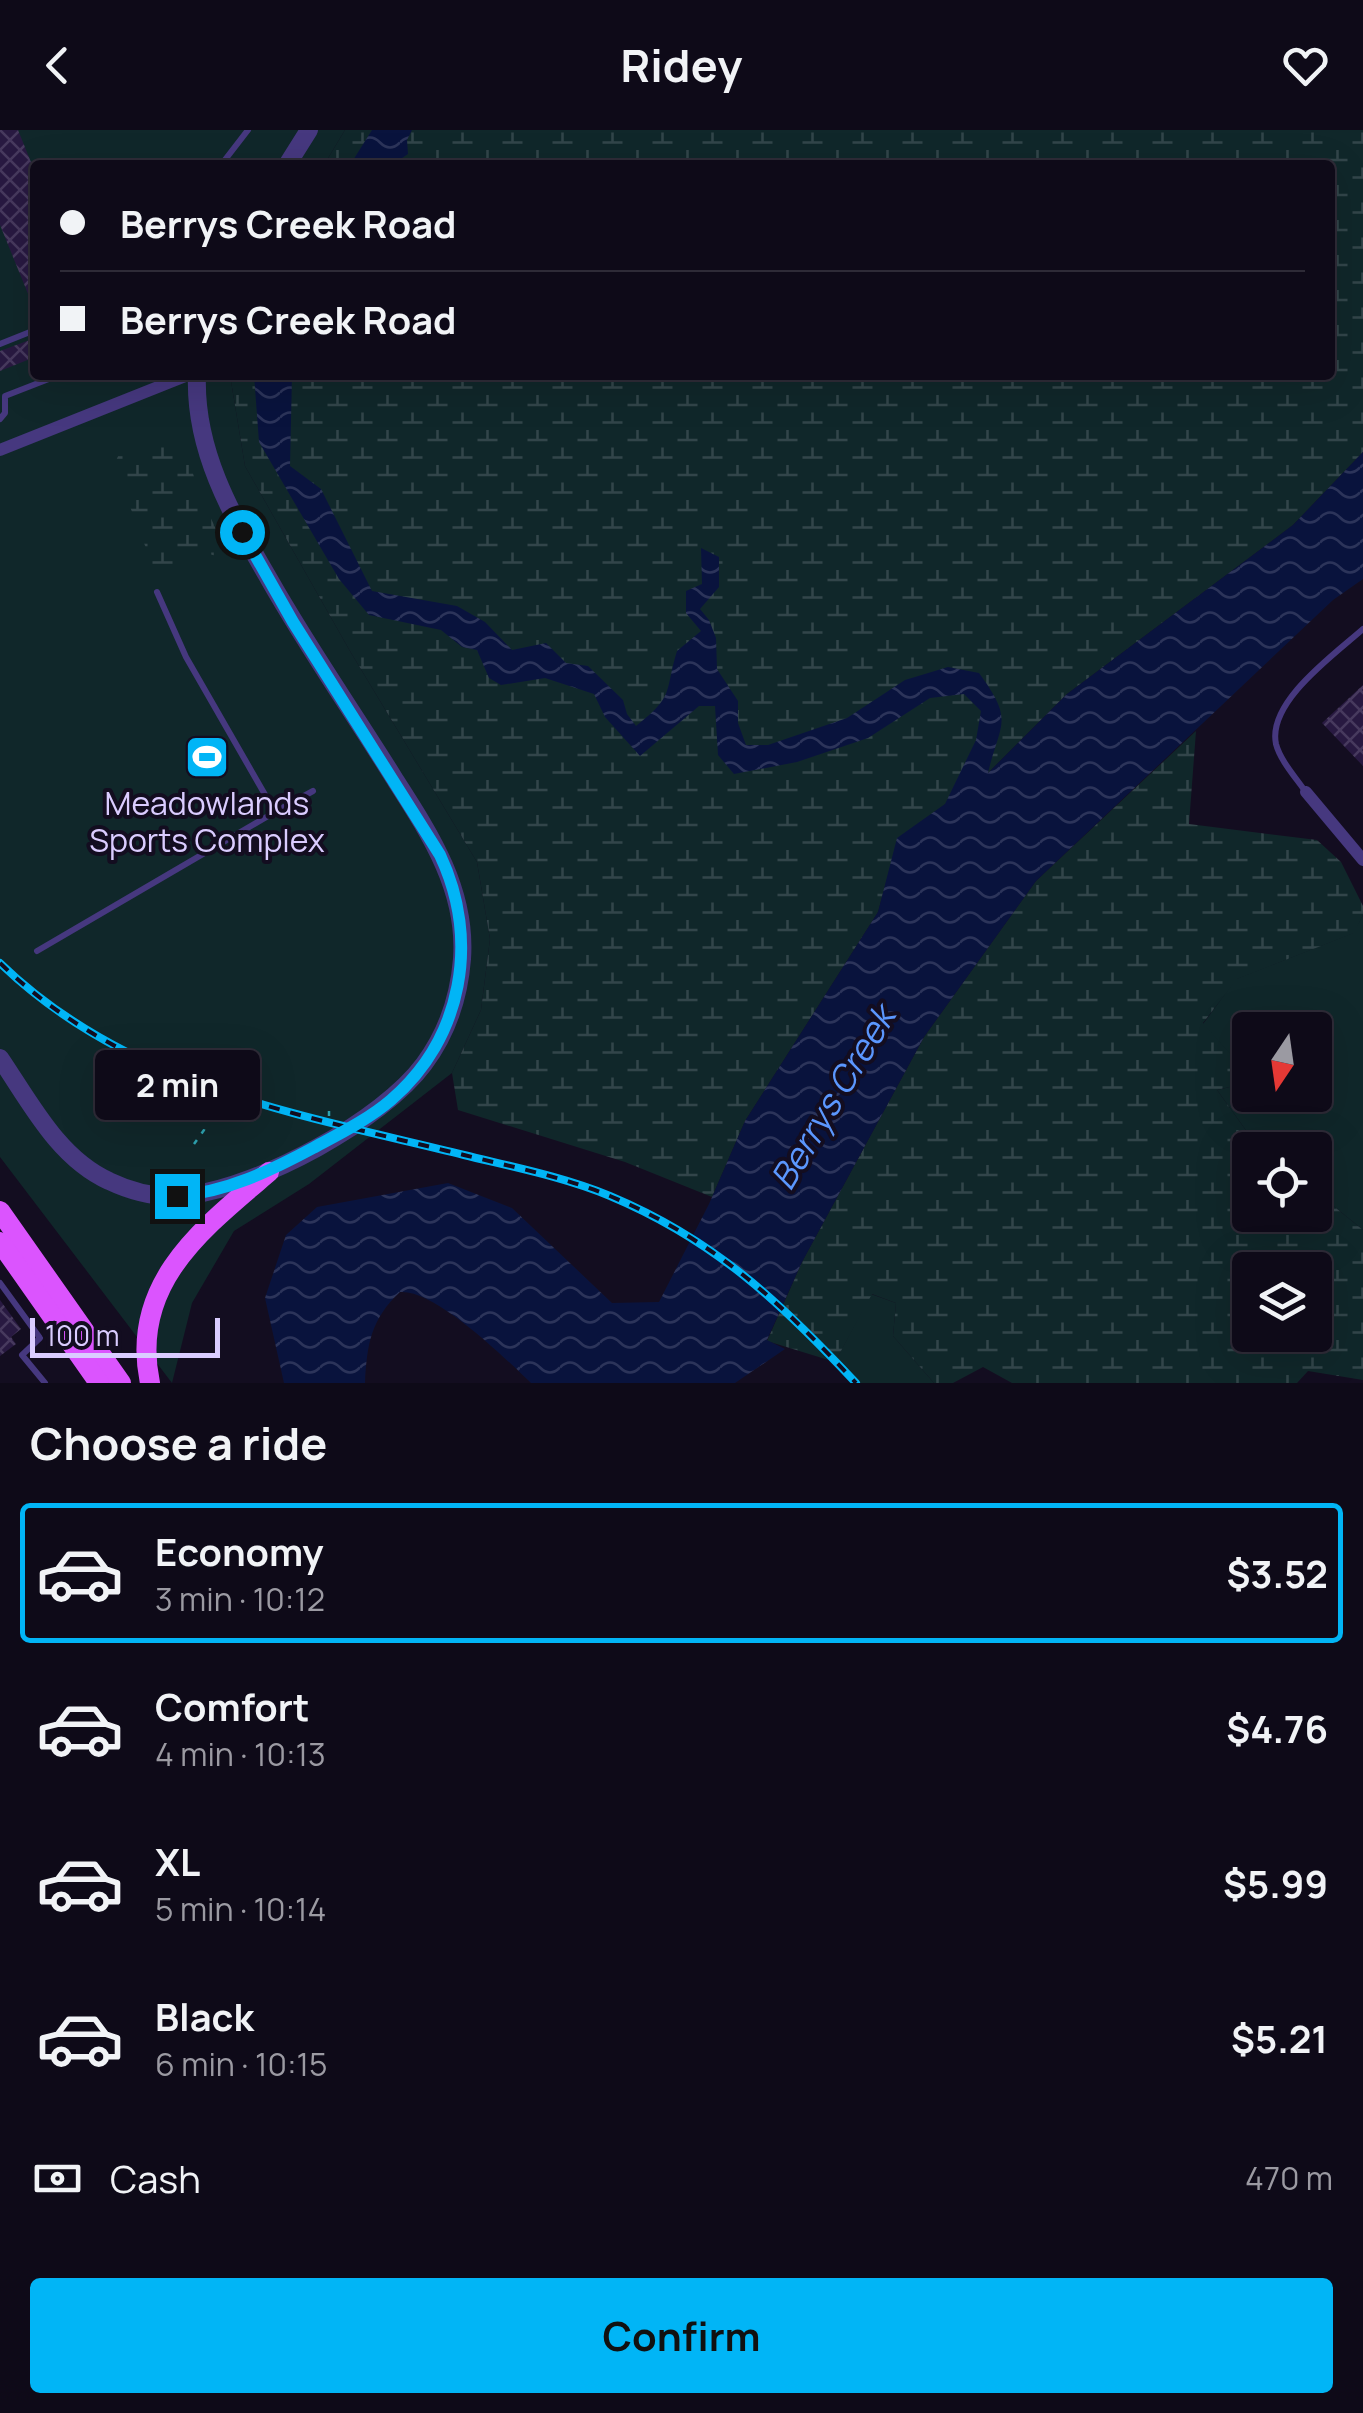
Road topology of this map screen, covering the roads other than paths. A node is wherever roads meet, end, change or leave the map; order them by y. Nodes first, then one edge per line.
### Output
1 (248, 130) edge
2 (309, 130) edge
3 (225, 160) edge
4 (290, 160) edge
5 (30, 332) edge
6 (0, 344) edge
7 (45, 380) edge
8 (175, 380) edge
9 (197, 380) edge
10 (0, 418) edge
11 (0, 450) edge
12 (157, 592) dead end
13 (1363, 629) edge
14 (313, 792) dead end
15 (1306, 792) joint
16 (276, 812) junction
17 (1362, 857) edge
18 (38, 951) dead end
19 (0, 1058) edge
20 (270, 1172) junction
21 (0, 1212) edge
22 (0, 1242) edge
23 (0, 1283) edge
24 (45, 1383) edge
25 (99, 1383) edge
26 (122, 1383) edge
27 (150, 1383) edge

1 - 3 lane
2 - 4 street
5 - 6 lane
7 - 10 lane
8 - 11 street
9 - 20 street
12 - 16 lane
13 - 15 lane
14 - 16 lane
15 - 17 street
16 - 18 lane
19 - 20 street
20 - 27 main road
21 - 26 main road
22 - 25 main road
23 - 24 lane

